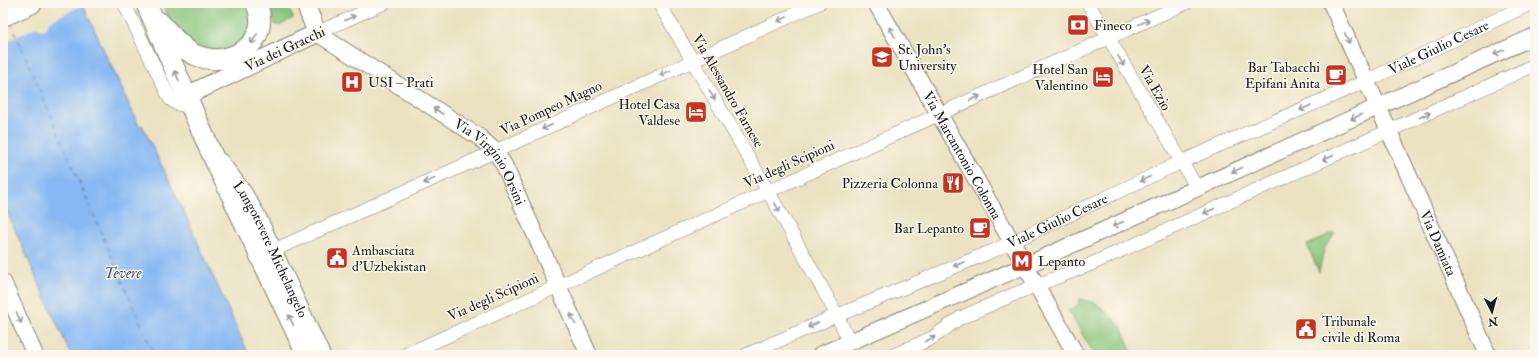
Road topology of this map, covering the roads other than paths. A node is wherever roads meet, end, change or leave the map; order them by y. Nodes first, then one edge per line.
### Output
1 (32, 3) edge
2 (124, 3) edge
3 (256, 3) edge
4 (305, 3) edge
5 (384, 3) edge
6 (659, 3) edge
7 (819, 3) edge
8 (876, 3) edge
9 (1088, 3) edge
10 (1186, 3) edge
11 (1331, 3) edge
12 (1533, 3) edge
13 (148, 7) edge
14 (1535, 7) edge
15 (3, 16) edge
16 (316, 33) junction
17 (1535, 36) edge
18 (1108, 38) junction
19 (692, 61) junction
20 (1535, 65) edge
21 (1366, 81) junction
22 (188, 101) junction
23 (1378, 107) junction
24 (939, 114) junction
25 (1389, 131) junction
26 (210, 150) junction
27 (496, 151) junction
28 (1181, 162) junction
29 (1197, 188) junction
30 (768, 191) junction
31 (1012, 242) junction
32 (274, 250) junction
33 (1026, 265) junction
34 (4, 285) edge
35 (558, 286) junction
36 (1037, 286) junction
37 (837, 315) junction
38 (850, 342) junction
39 (35, 355) edge
40 (308, 355) edge
41 (322, 355) edge
42 (405, 355) edge
43 (589, 355) edge
44 (746, 355) edge
45 (820, 355) edge
46 (894, 355) edge
47 (1076, 355) edge
48 (1488, 355) edge

1 - 15 main road
2 - 22 street
3 -> 13 main road
4 - 16 main road
16 -> 5 street, Via dei Gracchi
6 - 19 street, Via Alessandro Farnese
7 -> 19 street, Via Pompeo Magno
24 -> 8 street, Via Marcantonio Colonna
9 - 18 street, Via Ezio
18 -> 10 street, Via degli Scipioni
11 -> 21 street
12 - 14 street, Viale Giulio Cesare
12 - 21 street, Viale Giulio Cesare
22 -> 13 main road, Lungotevere Michelangelo
16 - 22 main road, Via dei Gracchi
27 -> 16 street, Via Virginio Orsini
17 -> 23 street, Viale Giulio Cesare
24 -> 18 street, Via degli Scipioni
18 -> 28 street, Via Ezio
19 -> 27 street, Via Pompeo Magno
19 -> 30 street, Via Alessandro Farnese
25 -> 20 street
21 - 23 street
21 -> 28 street, Viale Giulio Cesare
22 - 26 main road, Lungotevere Michelangelo
23 - 25 street
23 -> 29 street, Viale Giulio Cesare
24 - 30 street, Via degli Scipioni
24 - 31 street, Via Marcantonio Colonna
25 -> 36 street
25 - 48 street, Via Damiata
26 - 32 street, Lungotevere Michelangelo
40 -> 26 main road, Lungotevere Michelangelo
27 -> 32 street, Via Pompeo Magno
27 - 35 street, Via Virginio Orsini
28 - 29 street, Via Ezio
28 -> 31 street, Viale Giulio Cesare
29 -> 33 street, Viale Giulio Cesare
30 - 35 street, Via degli Scipioni
30 -> 37 street, Via Alessandro Farnese
31 - 33 street, Via Marcantonio Colonna
31 -> 37 street, Viale Giulio Cesare
32 - 41 street, Lungotevere Michelangelo
33 - 36 street, Via Marcantonio Colonna
33 - 38 street, Viale Giulio Cesare
34 -> 39 street
35 - 42 street, Via degli Scipioni
43 -> 35 street, Via Virginio Orsini
46 -> 36 street
36 - 47 street, Via Marcantonio Colonna
37 - 38 street, Via Alessandro Farnese
37 -> 44 street, Viale Giulio Cesare
38 - 45 street, Viale Giulio Cesare

